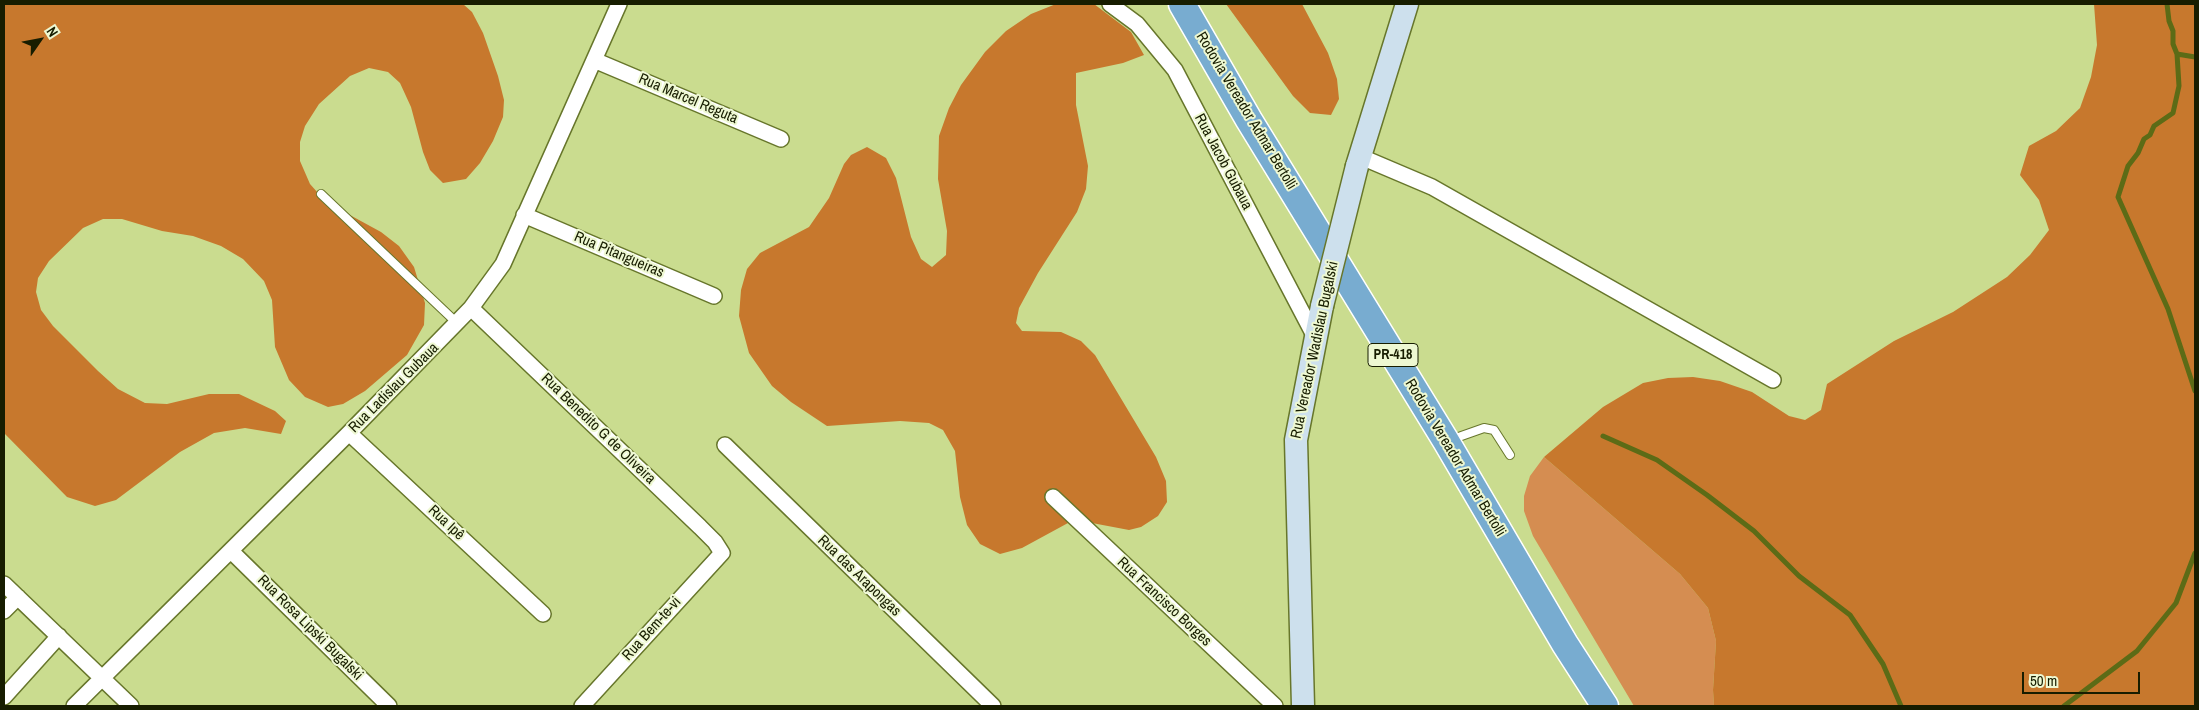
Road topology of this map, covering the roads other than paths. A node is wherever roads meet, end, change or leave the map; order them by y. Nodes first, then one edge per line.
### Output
1 (619, 4) edge
2 (1110, 4) edge
3 (1182, 4) edge
4 (1408, 4) edge
5 (594, 60) junction
6 (781, 139) dead end
7 (1358, 161) junction
8 (321, 194) dead end
9 (524, 215) junction
10 (714, 296) dead end
11 (471, 308) junction
12 (458, 324) junction
13 (1315, 337) junction
14 (1773, 380) dead end
15 (349, 433) junction
16 (1446, 441) junction
17 (725, 445) dead end
18 (1510, 455) dead end
19 (1053, 497) dead end
20 (231, 551) junction
21 (722, 553) joint
22 (4, 584) edge
23 (18, 597) junction
24 (4, 611) edge
25 (543, 614) dead end
26 (59, 636) junction
27 (102, 678) junction
28 (4, 697) edge
29 (74, 706) edge
30 (131, 706) edge
31 (389, 706) edge
32 (582, 706) edge
33 (993, 706) edge
34 (1275, 706) edge
35 (1303, 706) edge
36 (1604, 706) edge

1 - 5 street, Rua Ladislau Gubaua
2 - 13 street, Rua Jacob Gubaua
3 - 16 highway, Rodovia Vereador Admar Bertolli / PR-418
4 - 7 main road, Rua Vereador Wadislau Bugalski
5 - 6 street, Rua Marcel Reguta
5 - 9 street, Rua Ladislau Gubaua
7 - 13 main road, Rua Vereador Wadislau Bugalski, bridge
7 - 14 street
8 - 12 lane
9 - 10 street, Rua Pitangueiras
9 - 11 street, Rua Ladislau Gubaua
11 - 12 street, Rua Ladislau Gubaua
11 - 21 street, Rua Benedito G de Oliveira
12 - 15 street, Rua Ladislau Gubaua
13 - 35 main road, Rua Vereador Wadislau Bugalski
15 - 20 street, Rua Ladislau Gubaua
15 - 25 street, Rua Ipê
16 - 18 lane
16 - 36 highway, Rodovia Vereador Admar Bertolli / PR-418
17 - 33 street, Rua das Arapongas
19 - 34 street, Rua Francisco Borges
20 - 27 street, Rua Ladislau Gubaua
20 - 31 street, Rua Rosa Lipski Bugalski
21 - 32 street, Rua Bem-te-vi
22 - 23 street
23 - 24 street
23 - 26 street
26 - 27 street
26 - 28 street
27 - 29 street, Rua Ladislau Gubaua
27 - 30 street

